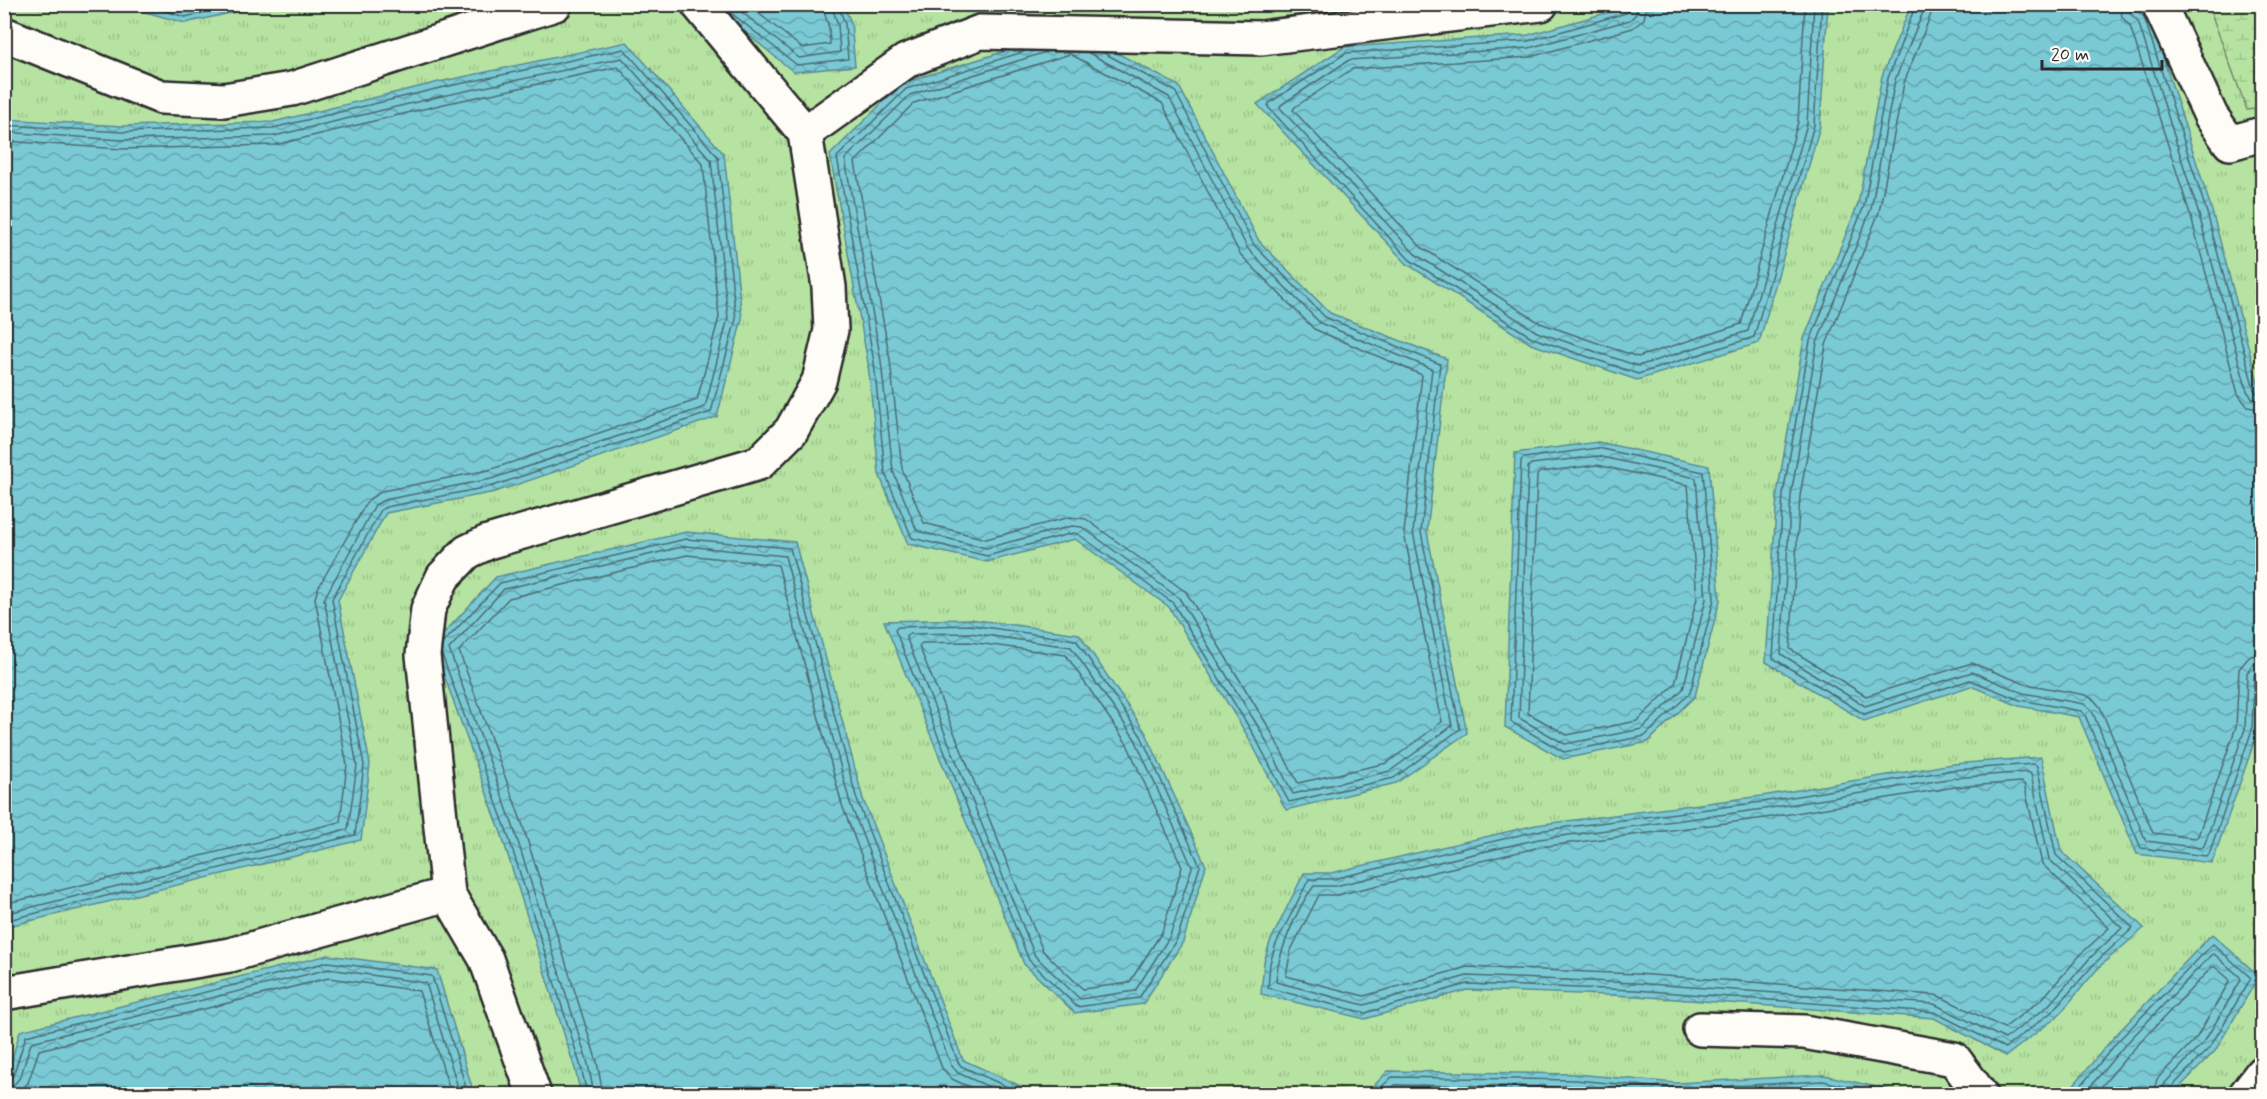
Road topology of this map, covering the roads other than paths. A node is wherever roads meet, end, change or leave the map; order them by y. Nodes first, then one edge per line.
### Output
1 (555, 4) edge
2 (698, 4) edge
3 (1541, 4) edge
4 (2159, 4) edge
5 (4, 34) edge
6 (805, 133) junction
7 (2262, 134) edge
8 (448, 894) junction
9 (4, 993) edge
10 (1700, 1029) dead end
11 (2262, 1073) edge
12 (534, 1095) edge
13 (1980, 1095) edge
14 (2246, 1095) edge

1 - 5 lane
2 - 6 lane
3 - 6 lane
4 - 7 lane
6 - 8 lane
8 - 9 lane
8 - 12 lane
10 - 13 lane
11 - 14 lane

